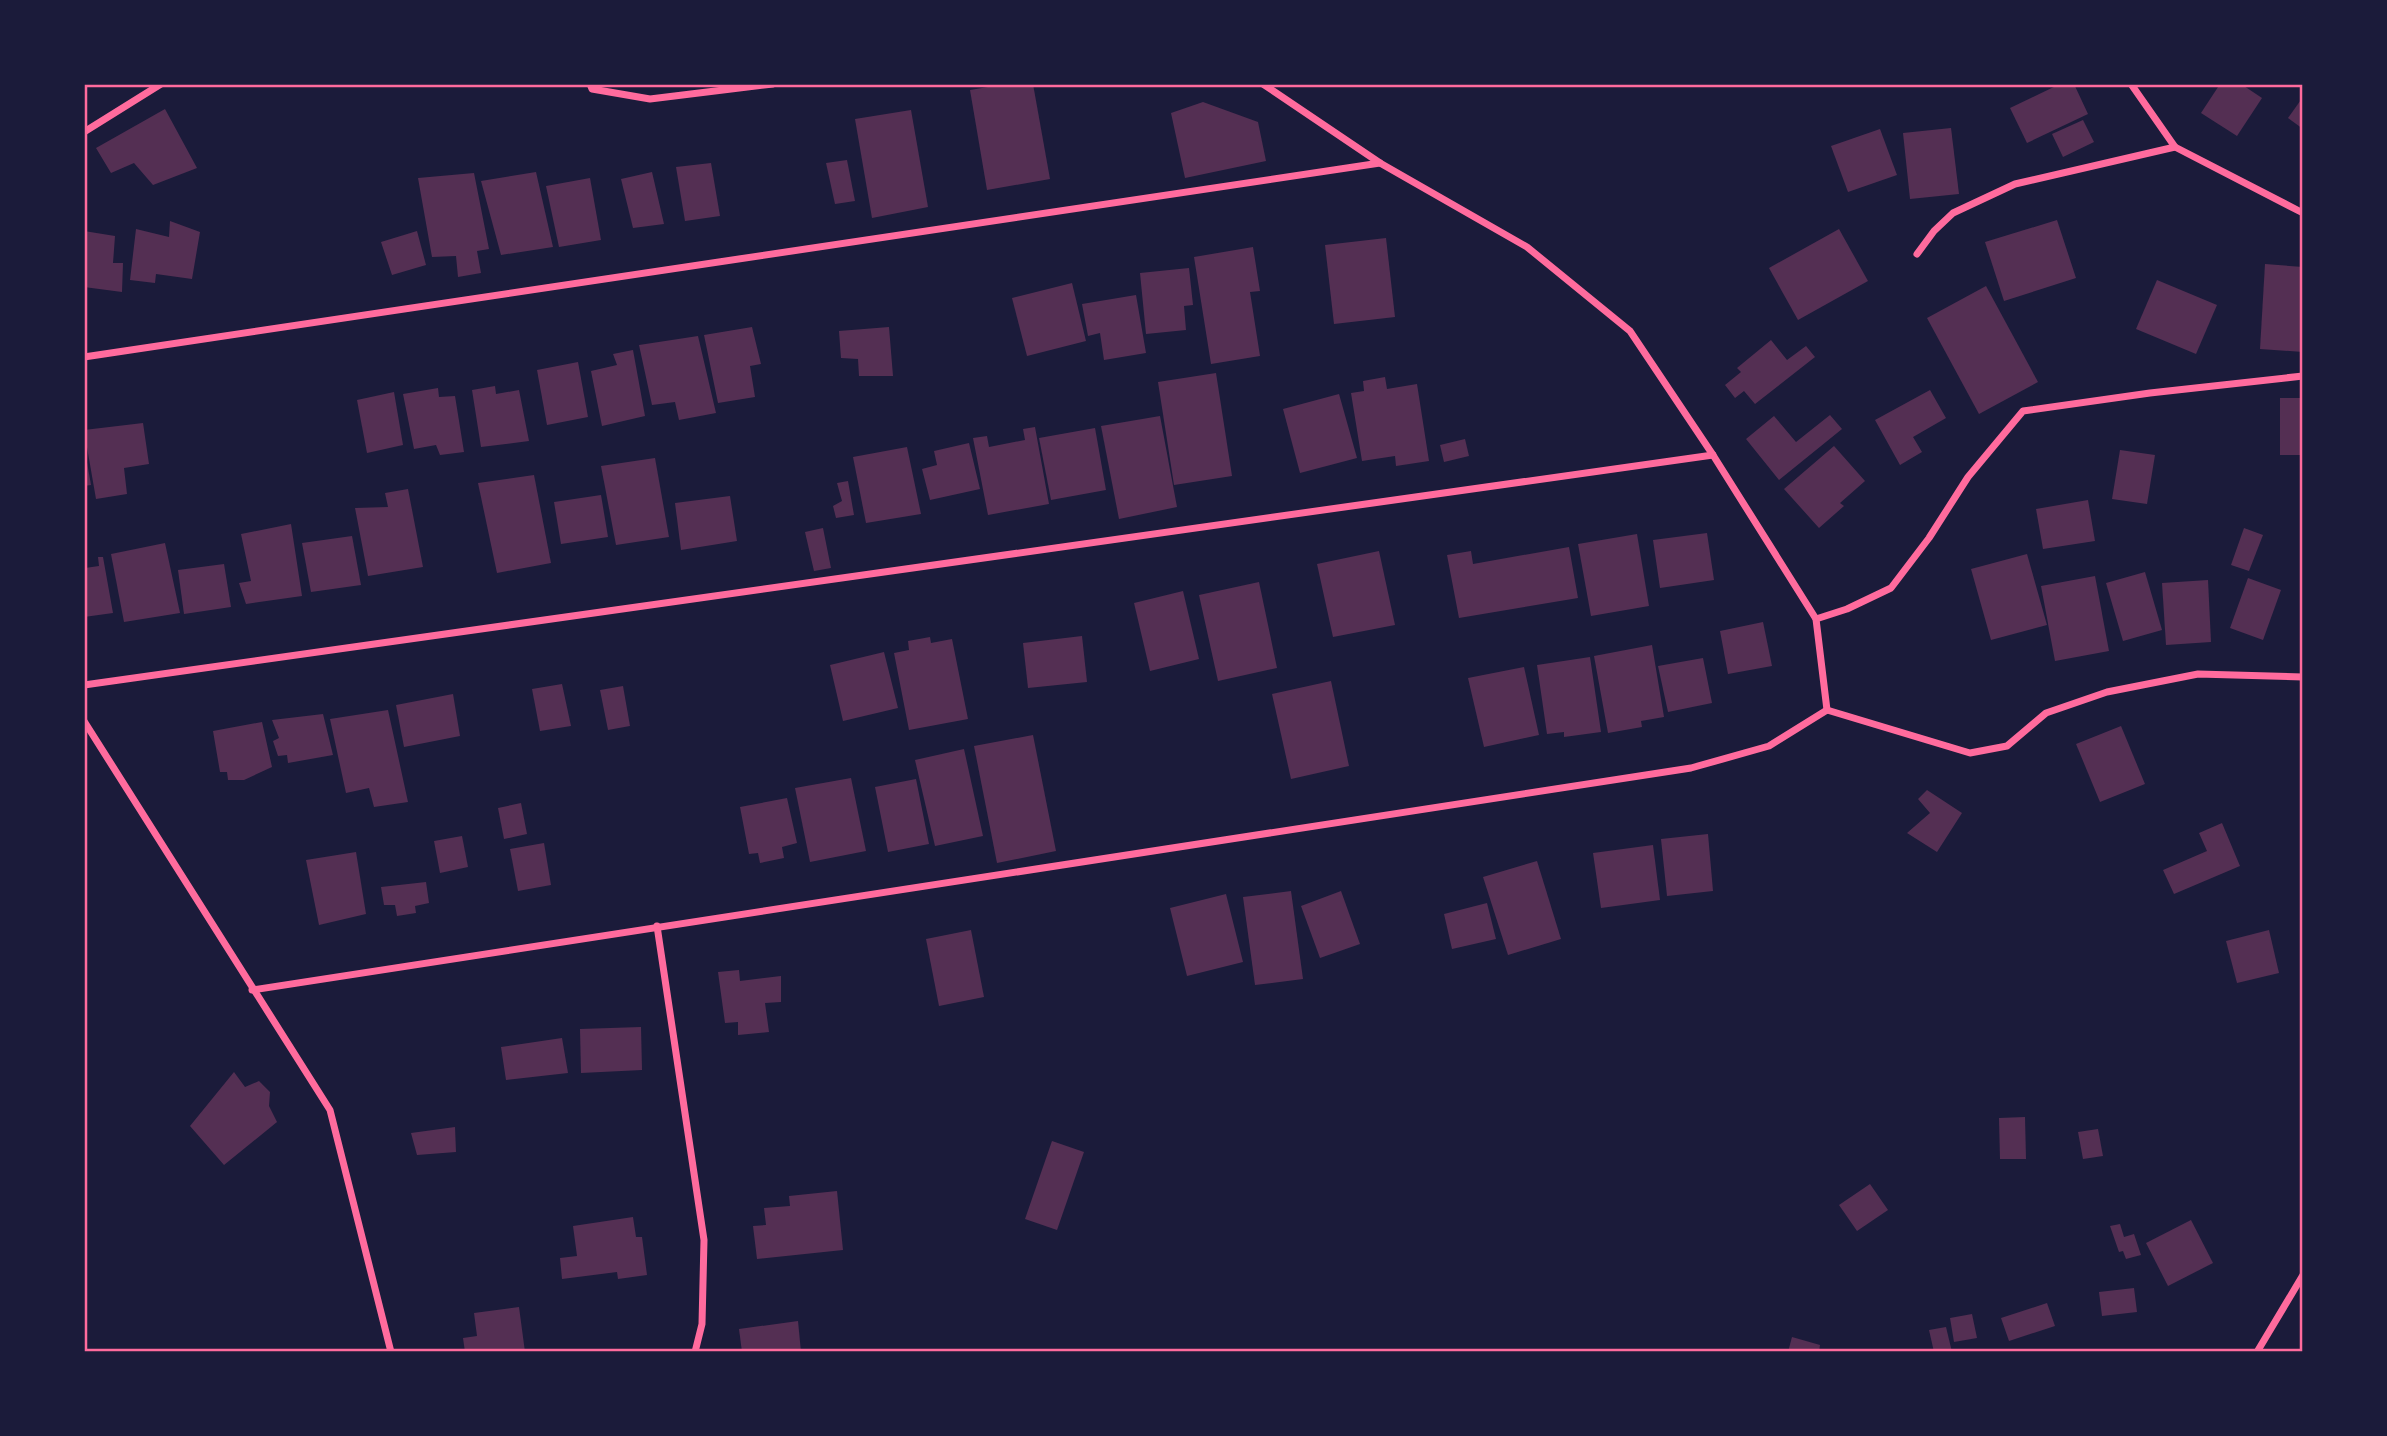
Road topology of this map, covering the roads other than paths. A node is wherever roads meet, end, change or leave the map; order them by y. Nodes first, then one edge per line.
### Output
1 (161, 84) edge
2 (590, 84) edge
3 (773, 84) edge
4 (1264, 84) edge
5 (2131, 84) edge
6 (84, 132) edge
7 (2175, 147) junction
8 (1380, 163) junction
9 (2303, 214) edge
10 (1917, 254) dead end
11 (84, 357) edge
12 (2303, 376) edge
13 (1713, 455) junction
14 (1816, 619) junction
15 (2303, 677) edge
16 (84, 685) edge
17 (1827, 710) junction
18 (84, 721) edge
19 (657, 926) junction
20 (252, 990) junction
21 (2303, 1275) edge
22 (391, 1352) edge
23 (695, 1352) edge
24 (2257, 1352) edge

1 - 6 street
2 - 3 street
4 - 8 street
5 - 7 street
7 - 9 street
7 - 10 street
8 - 11 street
8 - 13 street
12 - 14 street
13 - 14 street
13 - 16 street
14 - 17 street
15 - 17 street
17 - 19 street
18 - 20 street
19 - 20 street
19 - 23 street
20 - 22 street
21 - 24 street

